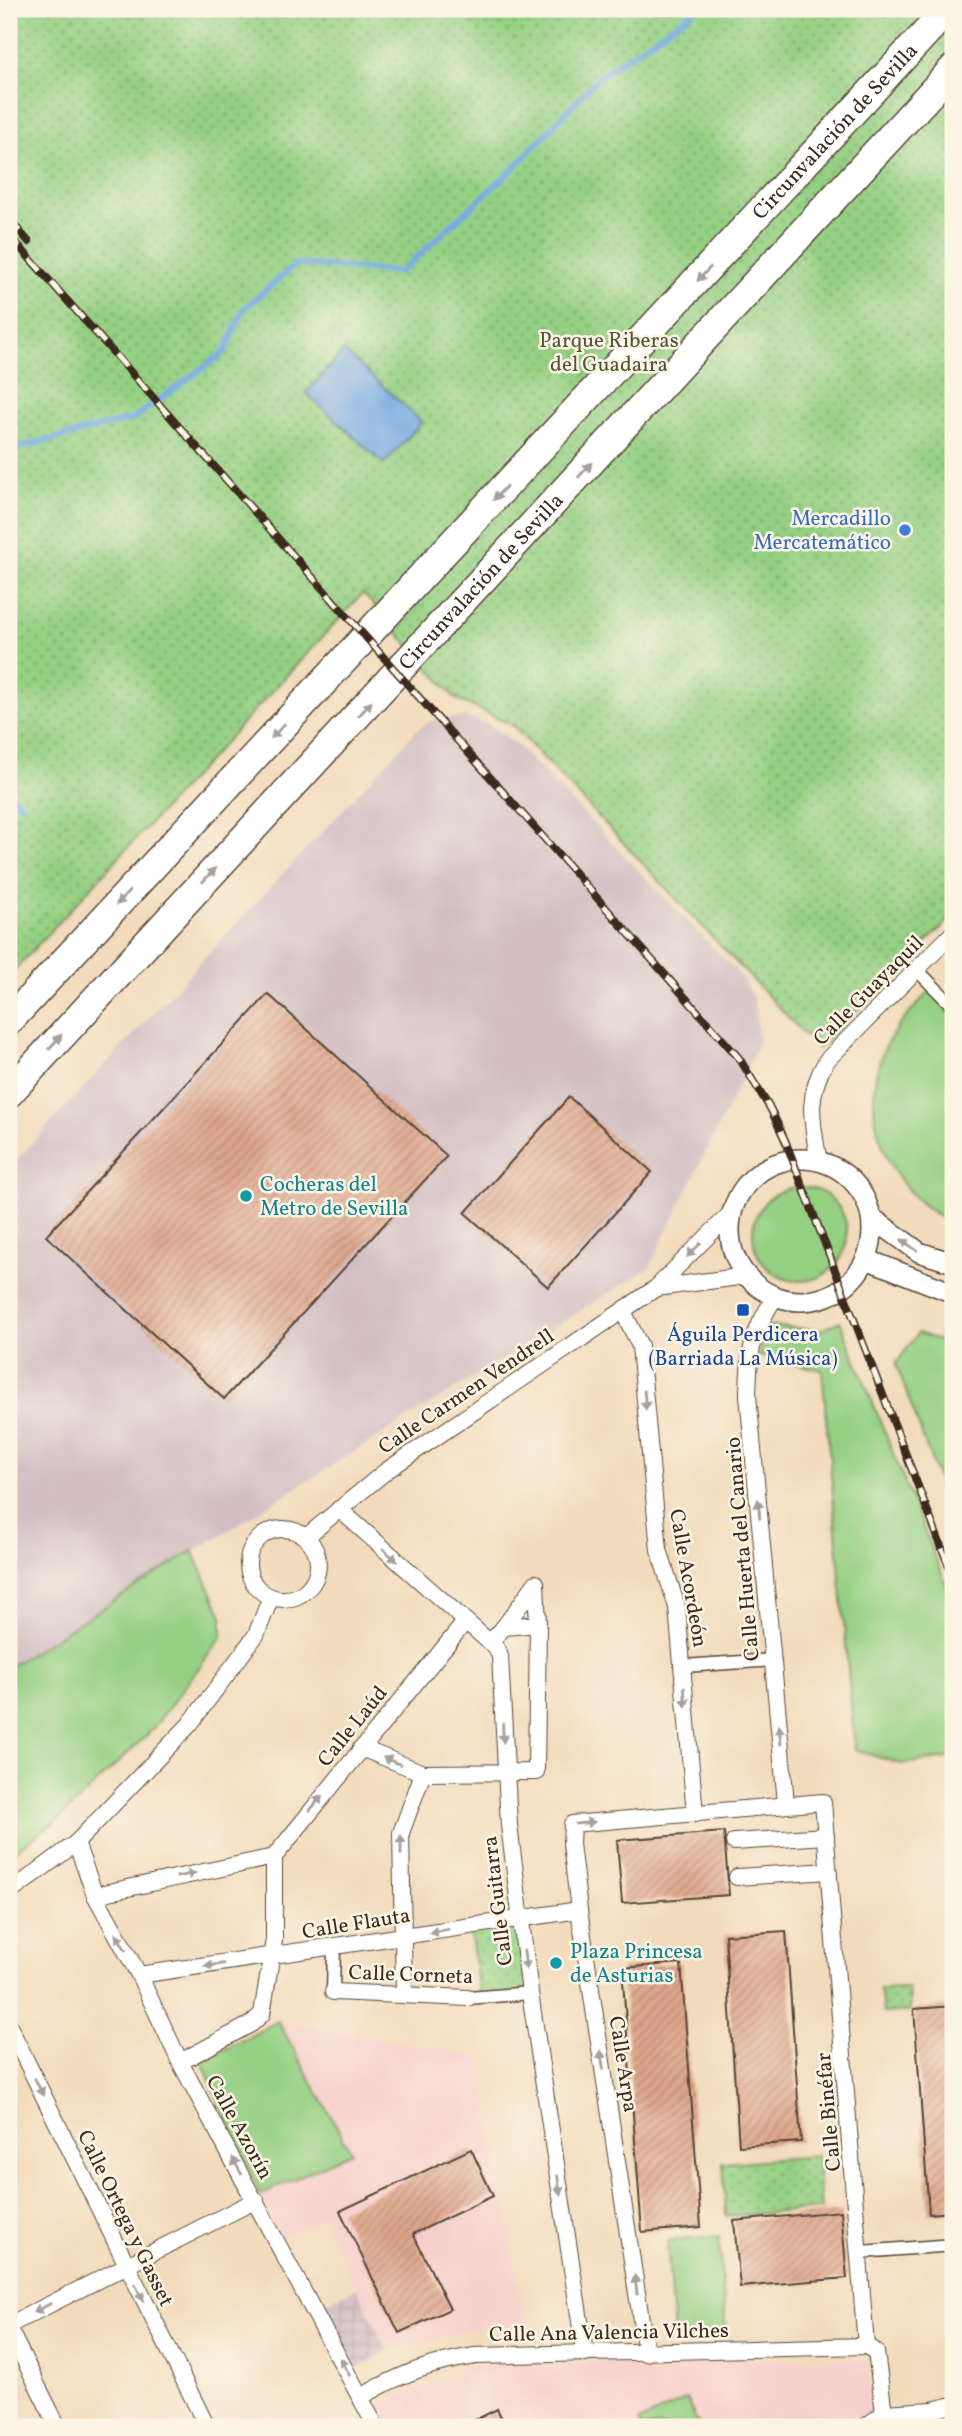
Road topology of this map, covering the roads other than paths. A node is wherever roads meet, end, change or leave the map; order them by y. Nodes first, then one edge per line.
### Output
1 (948, 9) edge
2 (953, 69) edge
3 (953, 933) edge
4 (917, 970) junction
5 (953, 1006) edge
6 (9, 1021) edge
7 (9, 1093) edge
8 (819, 1162) junction
9 (732, 1212) junction
10 (871, 1217) junction
11 (866, 1259) junction
12 (953, 1263) edge
13 (746, 1276) junction
14 (656, 1288) junction
15 (953, 1293) edge
16 (775, 1297) junction
17 (623, 1311) junction
18 (340, 1509) junction
19 (306, 1538) junction
20 (271, 1597) junction
21 (465, 1622) junction
22 (538, 1623) junction
23 (504, 1627) junction
24 (490, 1643) junction
25 (774, 1660) junction
26 (683, 1667) junction
27 (361, 1748) junction
28 (423, 1773) junction
29 (505, 1774) junction
30 (823, 1802) joint
31 (786, 1804) junction
32 (695, 1814) junction
33 (826, 1836) junction
34 (734, 1842) dead end
35 (76, 1843) junction
36 (274, 1857) junction
37 (829, 1871) junction
38 (737, 1877) dead end
39 (9, 1894) edge
40 (96, 1895) junction
41 (579, 1910) junction
42 (520, 1918) junction
43 (402, 1937) junction
44 (334, 1949) junction
45 (272, 1957) junction
46 (139, 1975) junction
47 (332, 1992) joint
48 (530, 1993) junction
49 (404, 1995) junction
50 (468, 1998) joint
51 (9, 2026) edge
52 (180, 2062) junction
53 (256, 2200) junction
54 (953, 2245) edge
55 (861, 2252) junction
56 (126, 2265) junction
57 (9, 2327) edge
58 (866, 2346) junction
59 (646, 2353) junction
60 (585, 2354) junction
61 (361, 2397) junction
62 (953, 2405) edge
63 (932, 2410) junction
64 (884, 2413) junction
65 (58, 2427) edge
66 (207, 2427) edge
67 (376, 2427) edge
68 (865, 2427) edge
69 (933, 2427) edge

1 -> 6 highway, Circunvalación de Sevilla
7 -> 2 highway, Circunvalación de Sevilla
3 - 4 street, Calle Guayaquil
4 - 5 street
4 - 8 street, Calle Guayaquil
8 - 9 street
8 - 10 street
9 - 13 street
9 -> 14 street, Calle Carmen Vendrell
10 - 11 street
12 -> 10 street
11 - 15 street
11 - 16 street
13 - 14 street, Calle Carmen Vendrell
13 - 16 street
14 - 17 street, Calle Carmen Vendrell
25 -> 16 street, Calle Huerta del Canario
17 - 18 street, Calle Carmen Vendrell
17 -> 26 street, Calle Acordeón
18 - 19 street, Calle Carmen Vendrell
18 -> 21 street
19 - 20 street
19 - 20 street
20 - 35 street
21 - 24 street
21 - 27 street, Calle Laúd
22 - 23 street
22 - 23 street
22 - 29 street
23 - 24 street
24 -> 29 street, Calle Guitarra
25 - 26 street
31 -> 25 street, Calle Huerta del Canario
26 -> 32 street, Calle Acordeón
28 -> 27 street
36 -> 27 street, Calle Laúd
28 - 29 street
43 -> 28 street
29 - 42 street, Calle Guitarra
30 - 31 street, Calle Arpa
30 - 33 street, Calle Binéfar
31 - 32 street, Calle Arpa
41 -> 32 street, Calle Arpa
33 - 34 street
33 - 37 street, Calle Binéfar
35 - 39 street
35 - 40 street, Calle Azorín
40 -> 36 street
36 - 45 street
37 - 38 street
37 - 55 street, Calle Binéfar
46 -> 40 street, Calle Azorín
41 - 42 street, Calle Flauta
59 -> 41 street, Calle Arpa
42 -> 43 street, Calle Flauta
42 -> 48 street, Calle Guitarra
43 - 44 street, Calle Flauta
43 - 49 street
44 - 45 street, Calle Flauta
44 - 47 street
45 -> 46 street, Calle Flauta
45 - 52 street
46 - 52 street, Calle Azorín
47 - 49 street, Calle Corneta
48 - 50 street, Calle Corneta
48 -> 60 street, Calle Guitarra
49 - 50 street, Calle Corneta
51 -> 56 street, Calle Ortega y Gasset
53 -> 52 street, Calle Azorín
53 - 56 street
61 -> 53 street, Calle Azorín
54 - 55 street
55 - 58 street, Calle Binéfar
56 -> 57 street
56 -> 66 street, Calle Ortega y Gasset
57 - 65 street
58 - 59 street, Calle Ana Valencia Vilches
58 - 64 street, Calle Binéfar
59 - 60 street, Calle Ana Valencia Vilches
60 - 61 street, Calle Ana Valencia Vilches
61 - 67 street, Calle Azorín
62 - 63 street
63 - 64 street
63 - 69 street
64 - 68 street

